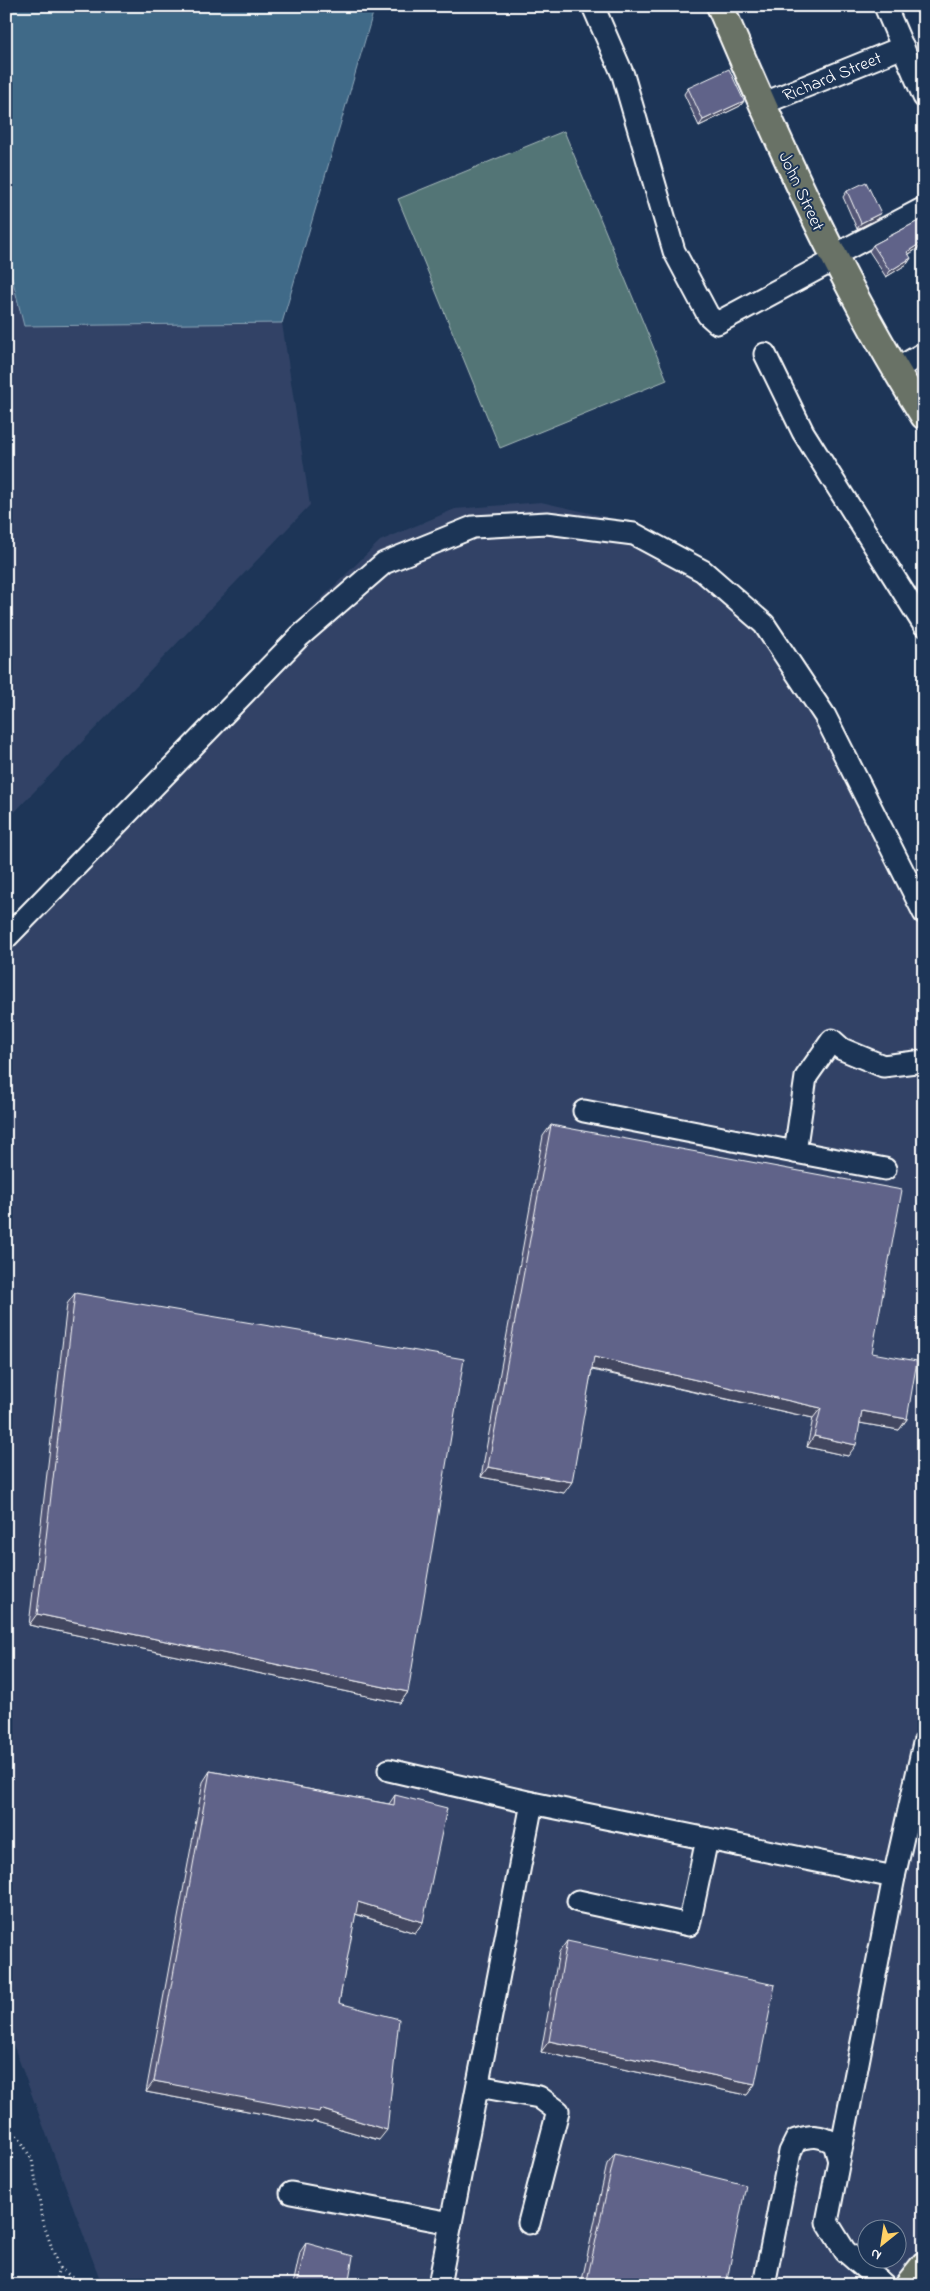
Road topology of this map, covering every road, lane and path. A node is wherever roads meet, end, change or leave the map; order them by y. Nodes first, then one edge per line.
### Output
1 (593, 6) edge
2 (720, 6) edge
3 (885, 6) edge
4 (903, 47) junction
5 (924, 97) edge
6 (762, 104) junction
7 (924, 208) edge
8 (834, 258) junction
9 (765, 354) dead end
10 (924, 354) edge
11 (895, 370) junction
12 (924, 416) edge
13 (924, 625) edge
14 (924, 913) edge
15 (6, 938) edge
16 (924, 1061) edge
17 (584, 1111) dead end
18 (795, 1152) junction
19 (886, 1169) dead end
20 (924, 1744) edge
21 (389, 1770) dead end
22 (532, 1803) junction
23 (707, 1839) junction
24 (894, 1878) junction
25 (578, 1901) dead end
26 (478, 2086) junction
27 (6, 2125) edge
28 (839, 2161) junction
29 (291, 2193) dead end
30 (451, 2223) junction
31 (529, 2223) dead end
32 (924, 2265) edge
33 (59, 2268) junction
34 (54, 2285) edge
35 (84, 2285) edge
36 (439, 2285) edge
37 (764, 2285) edge
38 (884, 2285) edge
39 (908, 2285) edge

1 - 8 street
2 - 6 main road, John Street
3 - 4 street
4 - 5 street
4 - 6 street, Richard Street
6 - 8 main road, John Street
7 - 8 street
8 - 11 main road, John Street
9 - 13 street
10 - 11 street
11 - 12 main road, John Street
14 - 15 street
16 - 18 street
17 - 18 street
18 - 19 street
20 - 24 street
21 - 22 street
22 - 23 street
22 - 26 street
23 - 24 street
23 - 25 street
24 - 28 street
26 - 30 street
26 - 31 street
27 - 33 path
28 - 37 street
28 - 38 street
29 - 30 street
30 - 36 street
32 - 39 main road
33 - 34 path
33 - 35 path

